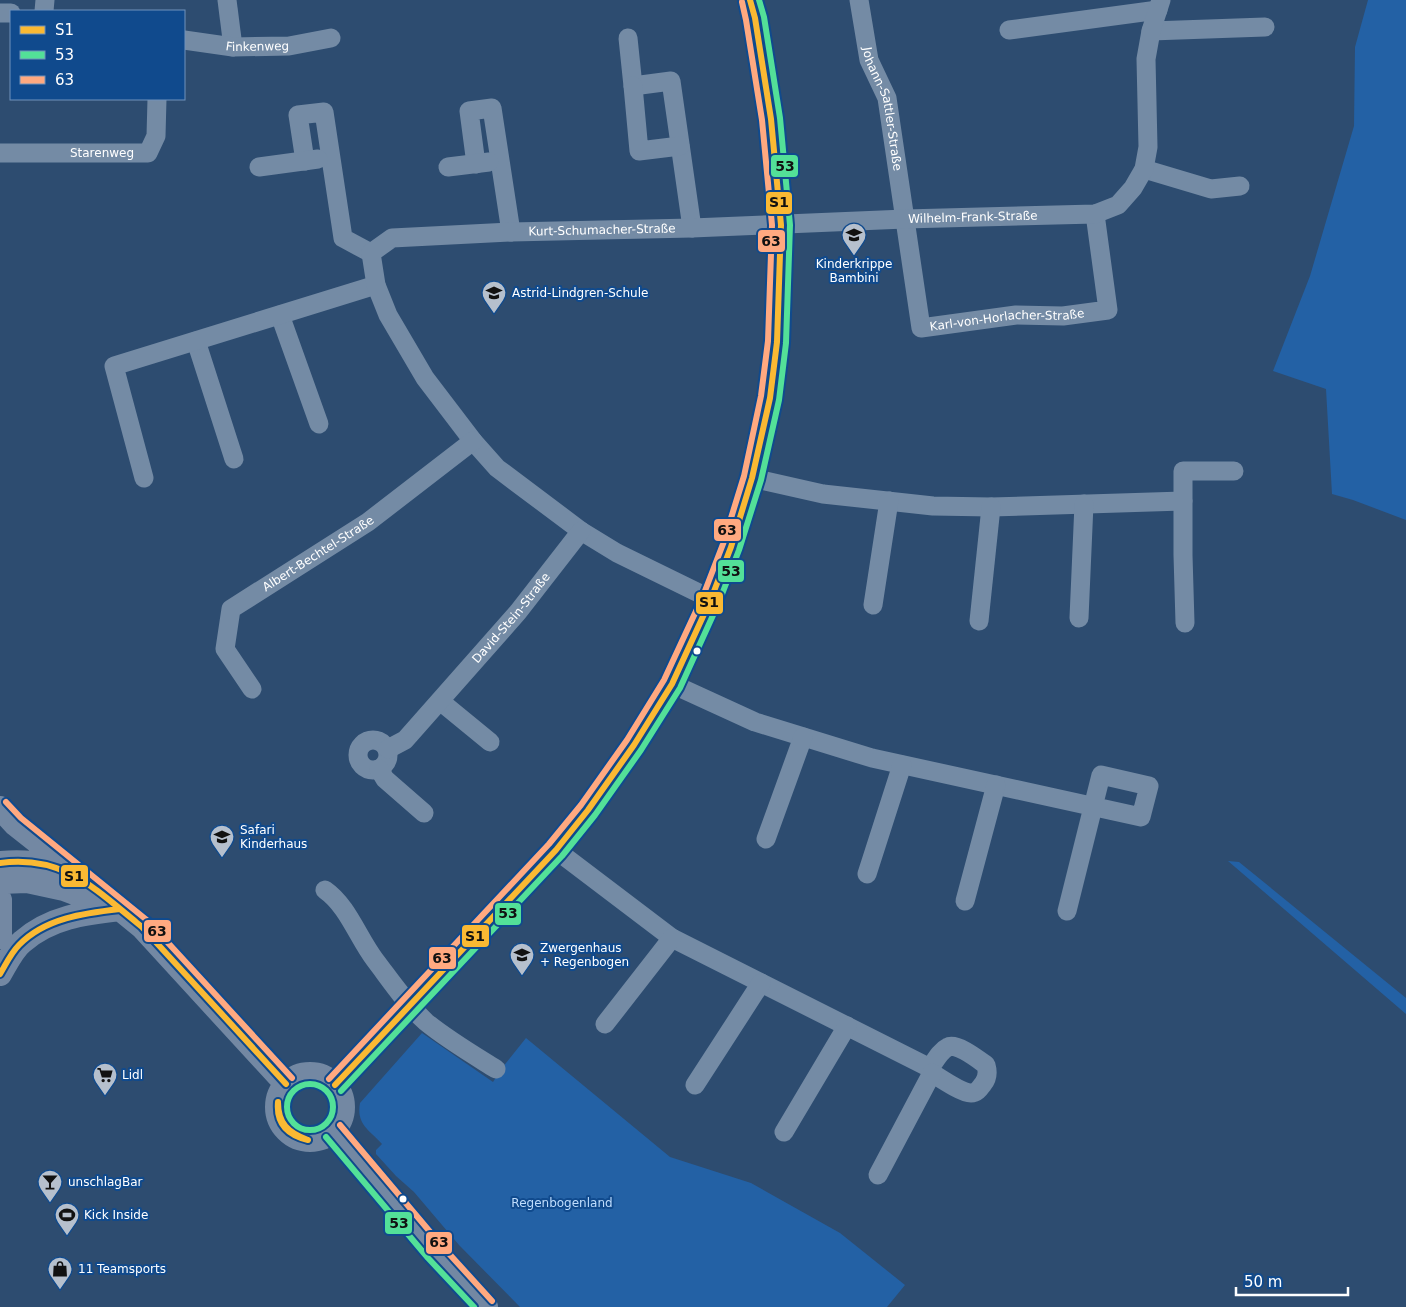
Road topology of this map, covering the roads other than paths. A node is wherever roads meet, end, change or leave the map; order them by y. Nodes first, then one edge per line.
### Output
1 (227, 0) edge
2 (750, 0) edge
3 (859, 0) edge
4 (1160, 5) edge
5 (1265, 27) dead end
6 (1009, 30) dead end
7 (1151, 31) junction
8 (331, 38) dead end
9 (628, 38) dead end
10 (185, 40) edge
11 (233, 47) junction
12 (633, 86) junction
13 (157, 100) edge
14 (680, 146) junction
15 (0, 153) edge
16 (331, 158) junction
17 (305, 161) junction
18 (500, 161) junction
19 (476, 164) junction
20 (259, 167) dead end
21 (448, 167) dead end
22 (1144, 169) junction
23 (1240, 186) dead end
24 (1094, 214) junction
25 (905, 219) junction
26 (782, 225) junction
27 (692, 228) junction
28 (511, 232) junction
29 (371, 253) junction
30 (376, 285) junction
31 (280, 315) junction
32 (196, 341) junction
33 (319, 424) dead end
34 (474, 441) junction
35 (234, 459) dead end
36 (1234, 471) dead end
37 (144, 478) dead end
38 (752, 478) junction
39 (889, 501) junction
40 (1183, 501) junction
41 (1084, 504) junction
42 (991, 507) junction
43 (581, 531) junction
44 (711, 599) junction
45 (873, 605) dead end
46 (1078, 618) dead end
47 (979, 621) dead end
48 (1186, 623) dead end
49 (672, 684) junction
50 (252, 689) dead end
51 (440, 701) junction
52 (803, 737) junction
53 (490, 742) dead end
54 (388, 749) junction
55 (902, 765) junction
56 (379, 769) junction
57 (996, 785) junction
58 (1092, 806) junction
59 (0, 808) edge
60 (424, 813) dead end
61 (766, 839) dead end
62 (556, 850) junction
63 (0, 863) edge
64 (867, 874) dead end
65 (0, 882) edge
66 (90, 884) junction
67 (325, 890) dead end
68 (0, 900) edge
69 (965, 901) dead end
70 (120, 909) junction
71 (1067, 911) dead end
72 (0, 936) edge
73 (672, 938) junction
74 (0, 974) edge
75 (761, 983) junction
76 (410, 1006) junction
77 (606, 1024) dead end
78 (847, 1026) junction
79 (496, 1069) dead end
80 (286, 1084) junction
81 (335, 1085) junction
82 (695, 1085) dead end
83 (333, 1131) junction
84 (784, 1132) dead end
85 (878, 1175) dead end
86 (486, 1307) edge

1 - 11 street
2 - 26 street
3 - 25 street, Johann-Sattler-Straße
4 - 6 street, Wilhelm-Frank-Straße
4 - 7 street, Wilhelm-Frank-Straße
5 - 7 street
7 - 22 street, Wilhelm-Frank-Straße
8 - 11 street, Finkenweg
9 - 12 street
10 - 11 street, Finkenweg
12 - 14 street, Kurt-Schumacher-Straße
12 - 14 street
13 - 15 street, Starenweg
14 - 27 street, Kurt-Schumacher-Straße
16 - 17 street
16 - 17 street
16 - 29 street
17 - 20 street
18 - 19 street
18 - 19 street, Kurt-Schumacher-Straße
18 - 28 street, Kurt-Schumacher-Straße
19 - 21 street
22 - 23 street
22 - 24 street, Wilhelm-Frank-Straße
24 - 25 street, Wilhelm-Frank-Straße
24 - 25 street, Karl-von-Horlacher-Straße
25 - 26 street, Wilhelm-Frank-Straße
26 - 27 street, Kurt-Schumacher-Straße
26 - 38 street
27 - 28 street, Kurt-Schumacher-Straße
28 - 29 street, Kurt-Schumacher-Straße
29 - 30 street
30 - 31 street
30 - 34 street
31 - 32 street
31 - 33 street
32 - 35 street
32 - 37 street
34 - 43 street
34 - 50 street, Albert-Bechtel-Straße
36 - 40 street
38 - 39 street
38 - 44 street
39 - 42 street
39 - 45 street
40 - 41 street
40 - 48 street
41 - 42 street
41 - 46 street
42 - 47 street
43 - 44 street
43 - 51 street, David-Stein-Straße
44 - 49 street
49 - 52 street
49 - 62 street
51 - 53 street
51 - 54 street, David-Stein-Straße
52 - 55 street
52 - 61 street
54 - 56 street
54 - 56 street
55 - 57 street
55 - 64 street
56 - 60 street
57 - 58 street
57 - 69 street
58 - 58 street
58 - 71 street
59 - 66 main road
62 - 73 street
62 - 76 street
63 - 66 main road
65 - 70 main road
66 - 70 main road
67 - 76 street
68 - 72 main road
70 - 74 main road
70 - 80 main road
73 - 75 street
73 - 77 street
75 - 78 street
75 - 82 street
76 - 79 street
76 - 81 street
78 - 84 street
78 - 85 street
80 - 81 main road
80 - 83 main road
81 - 83 main road
83 - 86 main road

